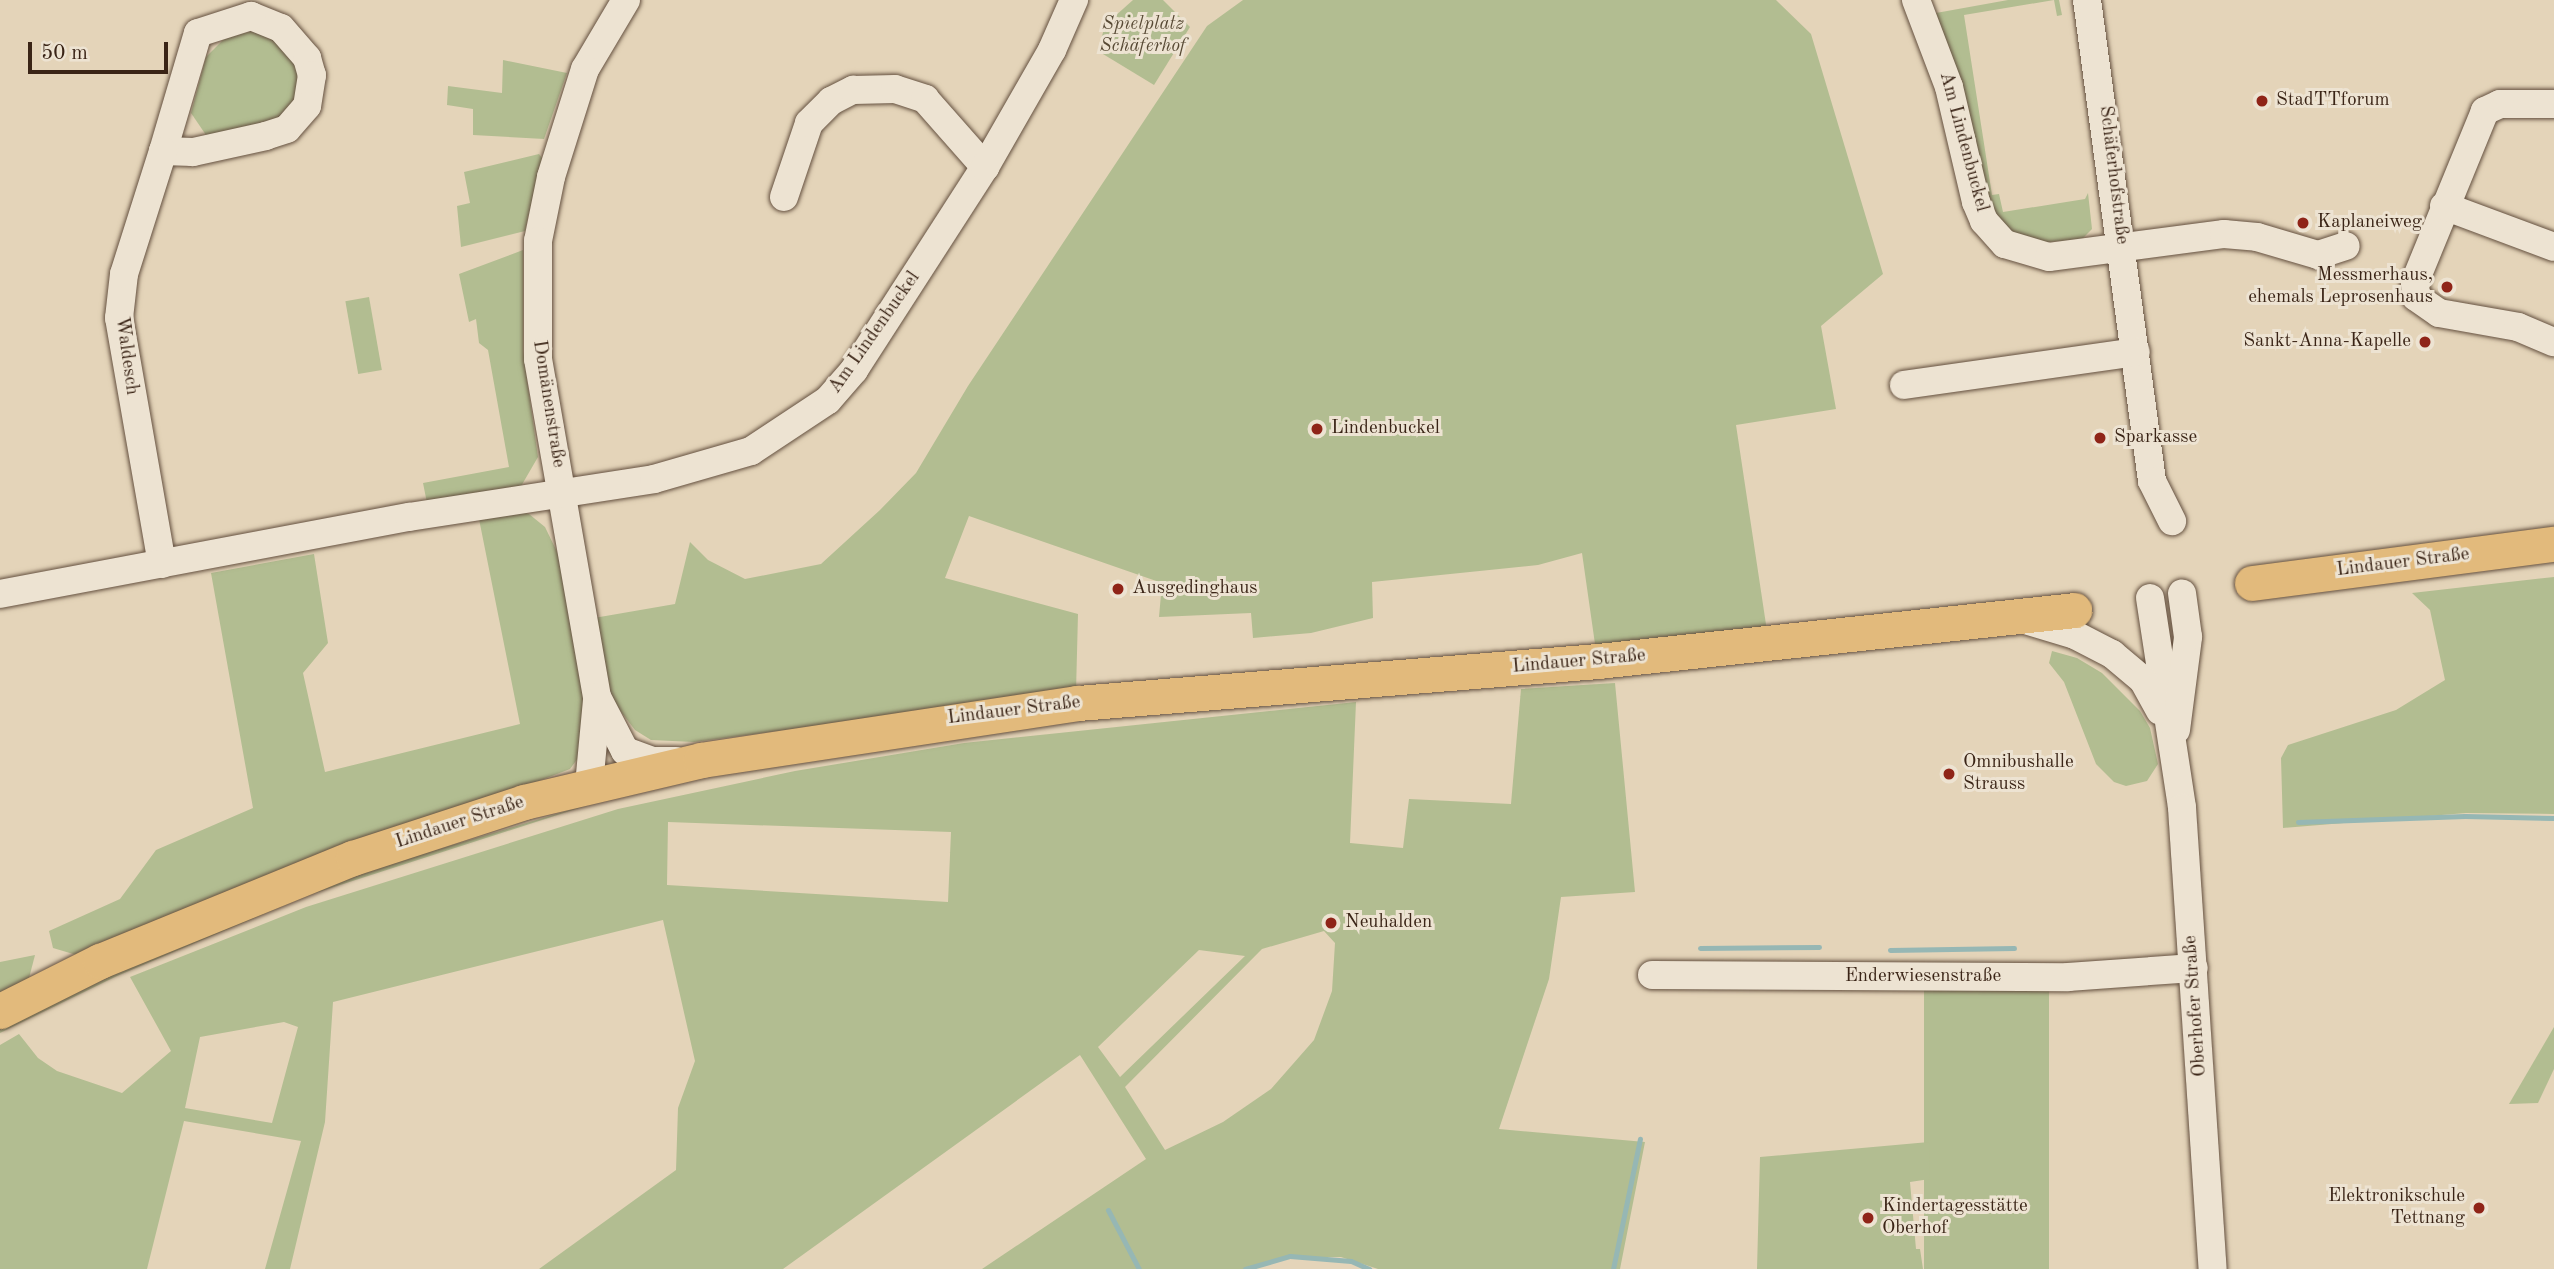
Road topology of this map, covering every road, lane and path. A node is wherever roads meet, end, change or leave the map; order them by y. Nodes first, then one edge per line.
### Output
1 (626, 0) edge
2 (1074, 0) edge
3 (1916, 0) edge
4 (2087, 0) edge
5 (250, 8) edge
6 (2554, 104) edge
7 (163, 151) junction
8 (985, 167) junction
9 (784, 197) dead end
10 (2444, 206) junction
11 (2550, 245) edge
12 (2346, 246) dead end
13 (2123, 248) junction
14 (2554, 342) edge
15 (2136, 352) junction
16 (1904, 385) dead end
17 (562, 491) junction
18 (2172, 521) dead end
19 (2554, 544) edge
20 (162, 564) junction
21 (2252, 583) dead end
22 (2182, 593) dead end
23 (0, 594) edge
24 (2150, 598) dead end
25 (2074, 610) dead end
26 (2018, 618) junction
27 (597, 697) junction
28 (2173, 743) junction
29 (694, 762) junction
30 (589, 785) junction
31 (2194, 968) junction
32 (1652, 975) dead end
33 (0, 1011) edge
34 (2213, 1269) edge

1 - 17 street, Domänenstraße
2 - 8 street, Am Lindenbuckel
3 - 13 street, Am Lindenbuckel
4 - 13 street, Schäferhofstraße
5 - 7 street, Waldesch
5 - 7 street, Waldesch
6 - 10 street
7 - 20 street, Waldesch
8 - 9 street
8 - 17 street, Am Lindenbuckel
10 - 11 street
10 - 14 street
12 - 13 street
13 - 15 street, Schäferhofstraße
15 - 16 street
15 - 18 street, Schäferhofstraße
17 - 20 street
17 - 27 street, Domänenstraße
19 - 21 main road, Lindauer Straße
20 - 23 street
22 - 28 street, Oberhofer Straße
24 - 28 street, Oberhofer Straße
25 - 26 main road, Lindauer Straße
26 - 28 street, Oberhofer Straße
26 - 29 main road, Lindauer Straße
27 - 29 street, Domänenstraße
27 - 30 street, Domänenstraße
28 - 31 street, Oberhofer Straße
29 - 30 main road, Lindauer Straße
30 - 33 main road, Lindauer Straße
31 - 32 street, Enderwiesenstraße
31 - 34 street, Oberhofer Straße

